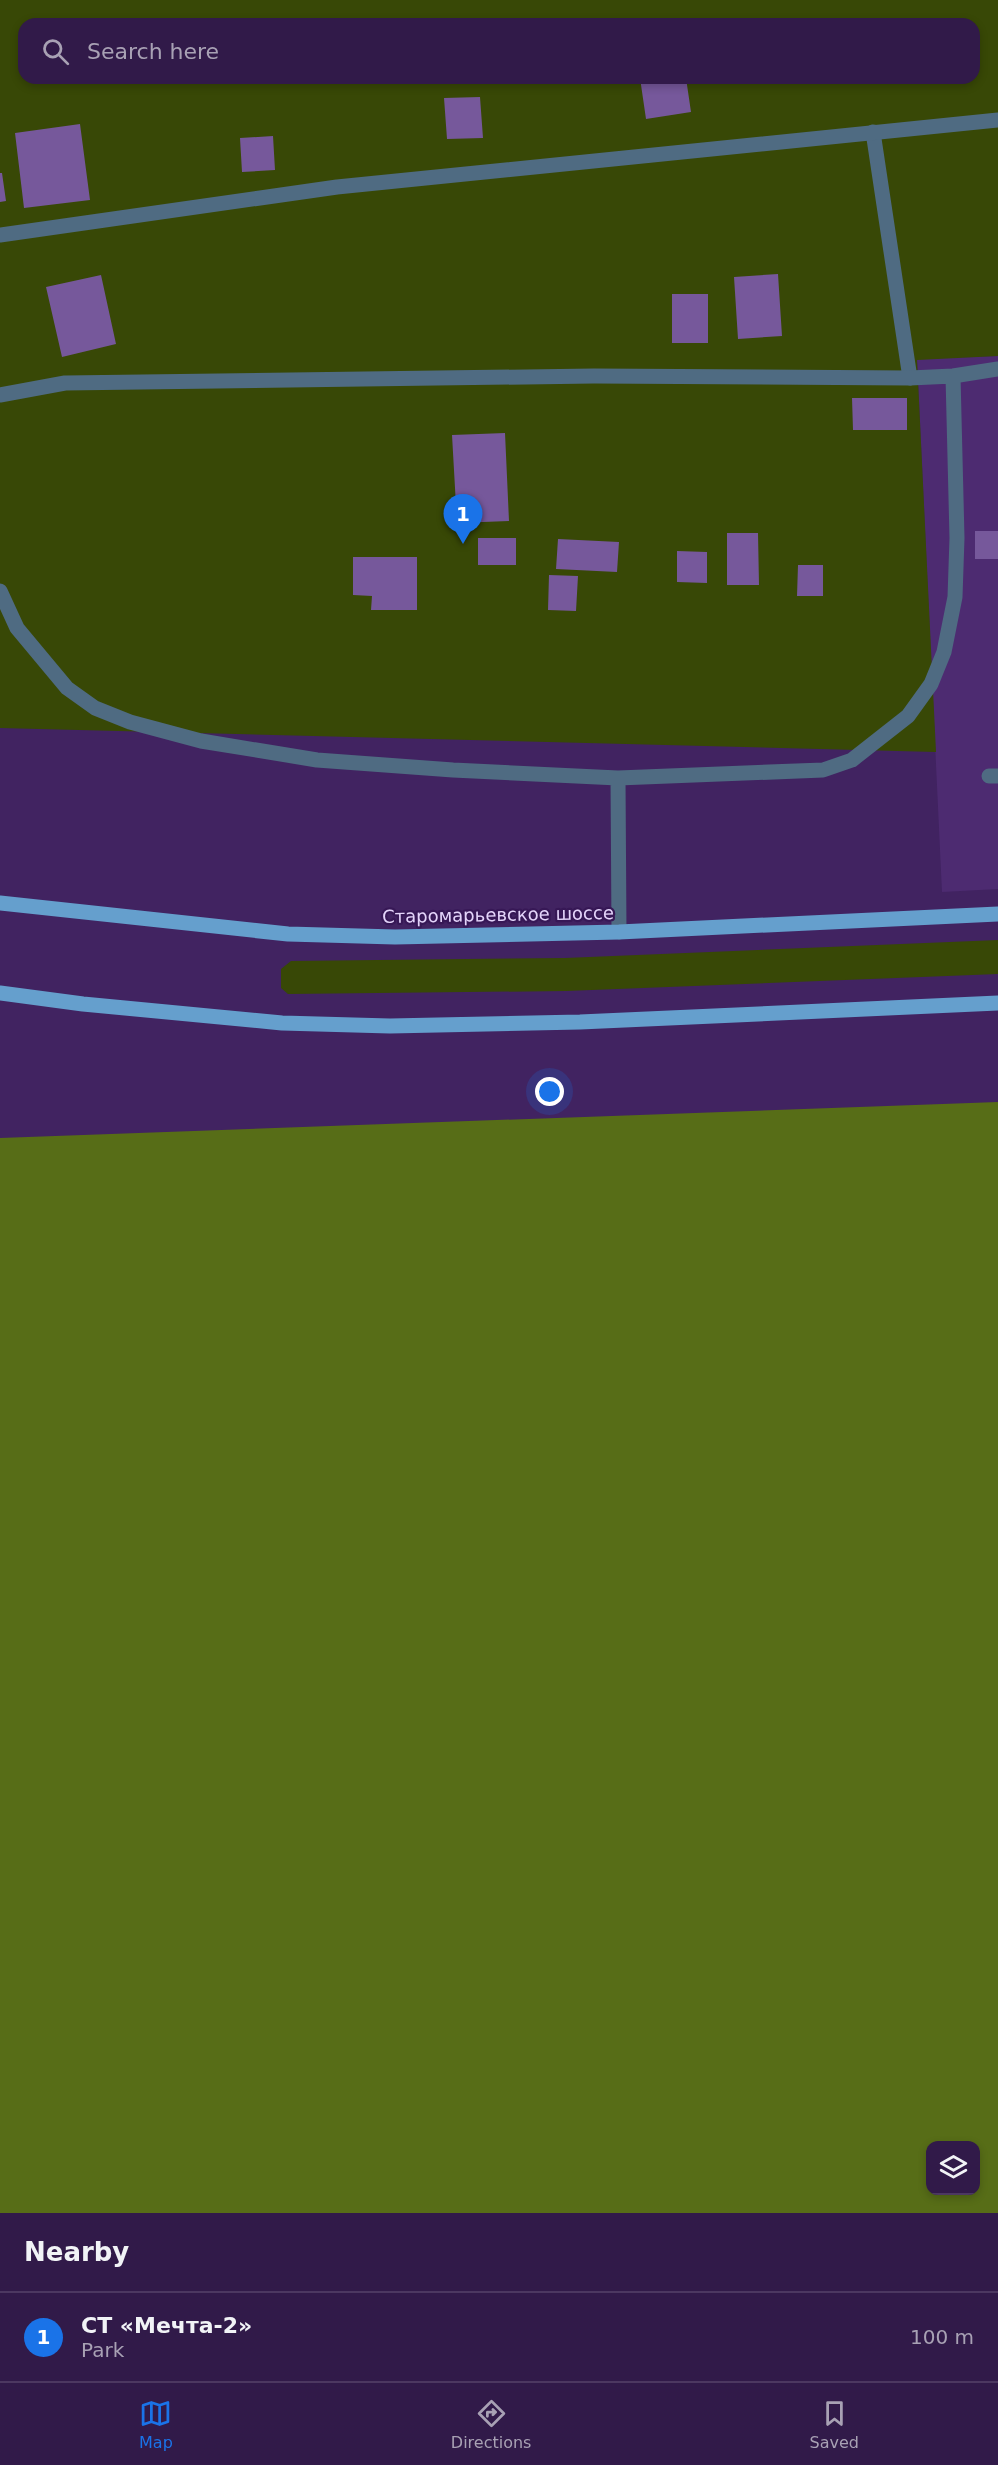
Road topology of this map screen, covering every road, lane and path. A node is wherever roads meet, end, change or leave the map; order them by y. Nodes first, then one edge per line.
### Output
1 (998, 120) edge
2 (873, 132) junction
3 (0, 236) edge
4 (998, 369) edge
5 (953, 376) junction
6 (910, 378) junction
7 (0, 396) edge
8 (0, 591) edge
9 (618, 778) junction
10 (0, 903) edge
11 (998, 914) edge
12 (619, 932) junction
13 (0, 993) edge
14 (998, 1003) edge

1 - 2 street
2 - 3 street
2 - 6 street
4 - 5 street
5 - 6 street
5 - 9 street
6 - 7 street
8 - 9 street
9 - 12 street
10 - 12 main road, Старомарьевское шоссе
11 - 12 main road, Старомарьевское шоссе
13 - 14 main road

